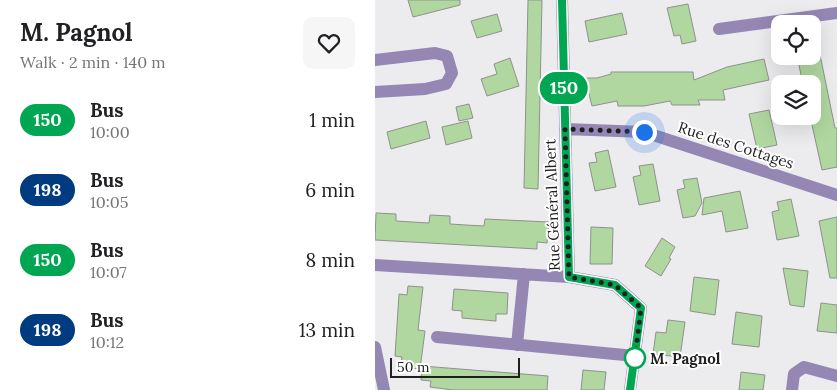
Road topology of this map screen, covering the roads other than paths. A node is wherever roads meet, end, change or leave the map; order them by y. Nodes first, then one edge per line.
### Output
1 (562, 0) edge
2 (837, 13) edge
3 (719, 29) dead end
4 (375, 60) edge
5 (375, 92) edge
6 (565, 129) junction
7 (837, 195) edge
8 (375, 265) edge
9 (524, 274) junction
10 (569, 277) junction
11 (437, 337) dead end
12 (517, 345) junction
13 (375, 347) edge
14 (635, 356) junction
15 (837, 376) edge
16 (384, 390) edge
17 (630, 390) edge
18 (792, 390) edge

1 - 6 street, Rue Général Albert
2 - 3 street
4 - 5 street
6 - 7 street, Rue des Cottages
6 - 10 street, Rue Général Albert
8 - 9 street
9 - 10 street
9 - 12 street
10 - 14 street, Rue Général Albert
11 - 12 street
12 - 14 street
13 - 16 street
14 - 17 street, Rue Général Albert
15 - 18 street

